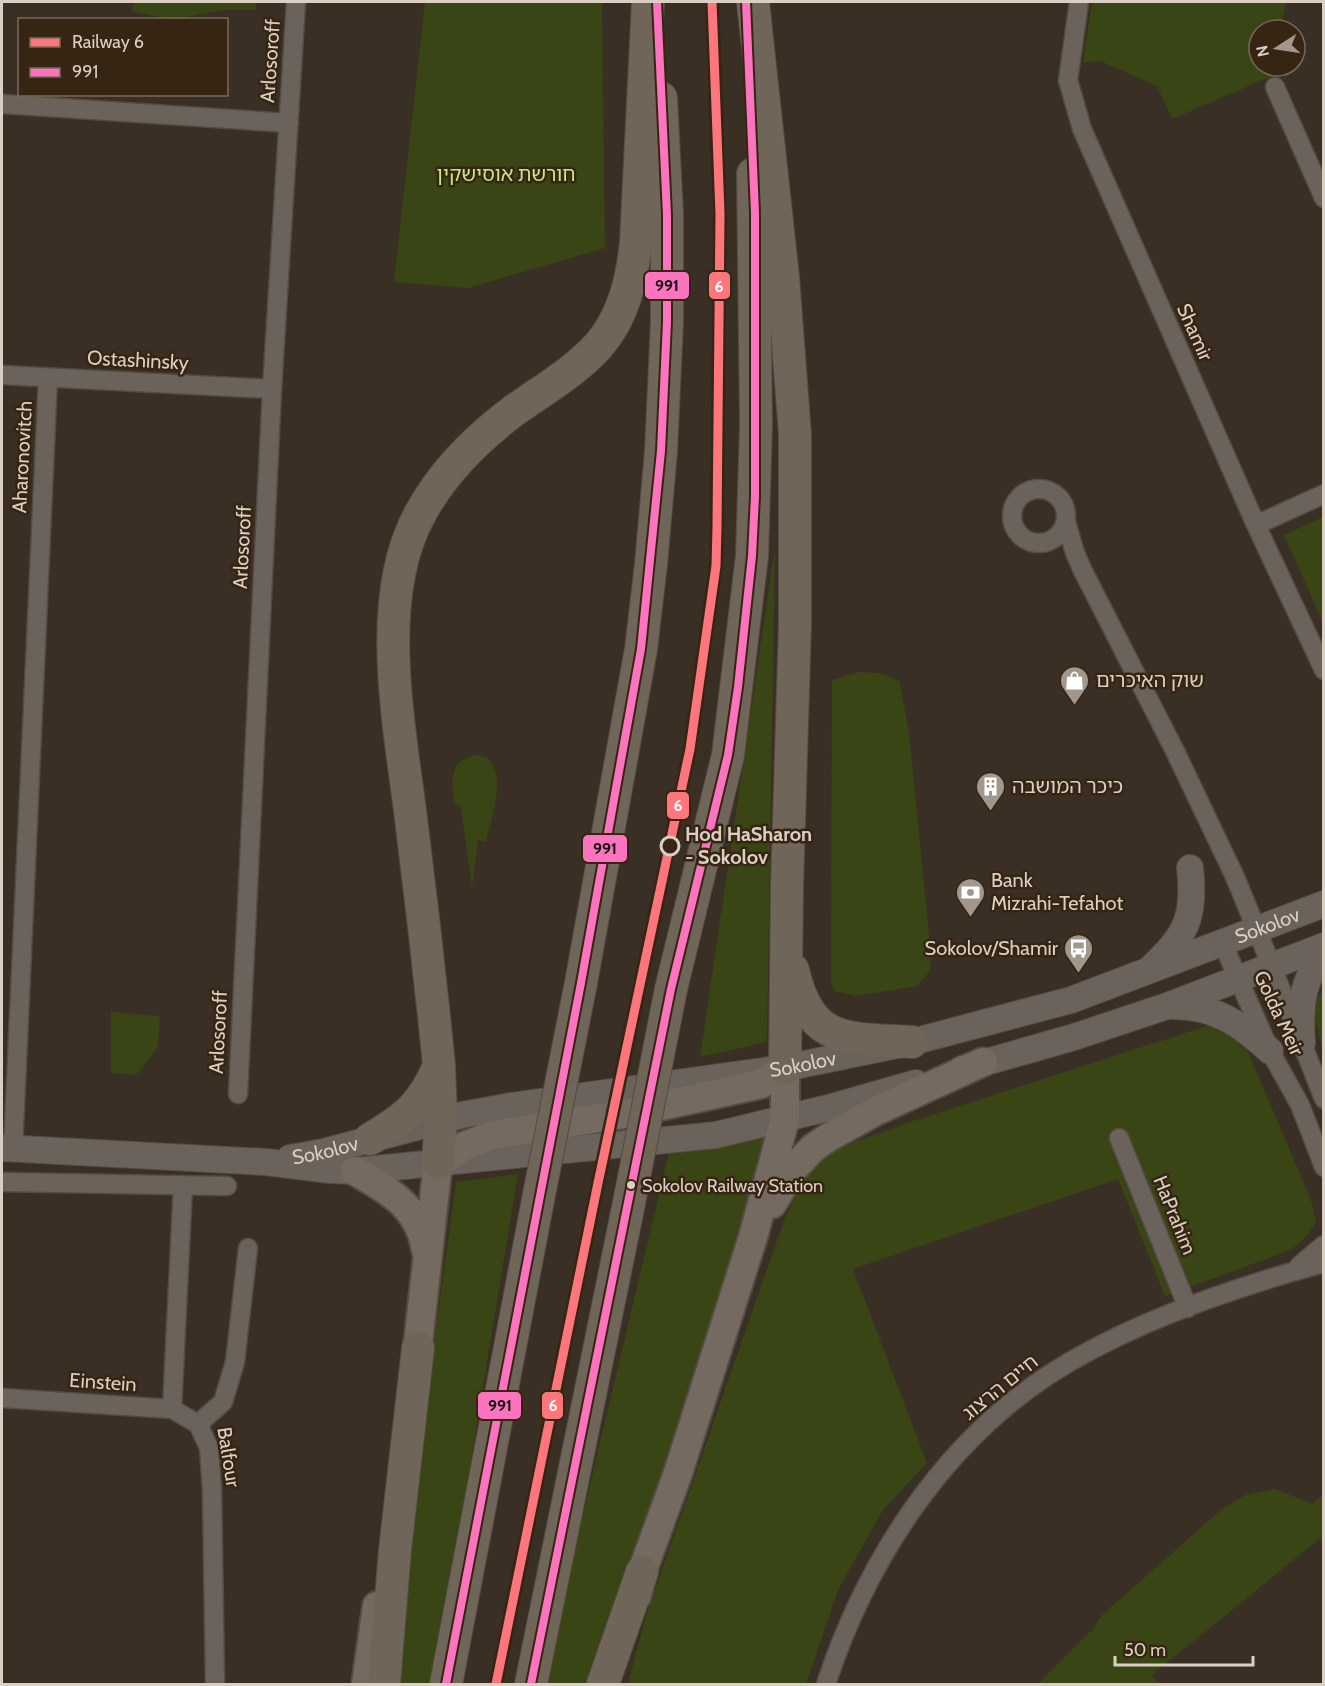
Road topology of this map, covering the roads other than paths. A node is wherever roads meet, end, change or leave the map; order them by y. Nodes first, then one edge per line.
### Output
1 (296, 2) edge
2 (648, 2) edge
3 (657, 2) edge
4 (747, 2) edge
5 (753, 2) edge
6 (1078, 2) edge
7 (1275, 87) dead end
8 (2, 104) edge
9 (289, 123) junction
10 (1323, 198) edge
11 (2, 375) edge
12 (48, 378) junction
13 (272, 389) junction
14 (1323, 494) edge
15 (1066, 522) dead end
16 (1256, 525) junction
17 (1323, 670) edge
18 (1190, 868) dead end
19 (1323, 904) edge
20 (1258, 930) junction
21 (786, 939) junction
22 (1223, 944) junction
23 (1323, 946) edge
24 (1323, 955) edge
25 (1272, 967) junction
26 (1146, 972) junction
27 (1238, 980) junction
28 (1167, 1006) junction
29 (912, 1042) junction
30 (1302, 1043) junction
31 (1270, 1051) junction
32 (983, 1062) junction
33 (439, 1065) junction
34 (785, 1068) junction
35 (238, 1094) dead end
36 (1323, 1099) edge
37 (441, 1119) junction
38 (785, 1119) junction
39 (1119, 1138) dead end
40 (370, 1139) junction
41 (7, 1149) edge
42 (266, 1162) junction
43 (438, 1163) junction
44 (1323, 1167) edge
45 (355, 1171) junction
46 (2, 1182) edge
47 (183, 1185) junction
48 (227, 1186) dead end
49 (753, 1237) junction
50 (1323, 1245) edge
51 (248, 1248) dead end
52 (427, 1260) junction
53 (1323, 1263) edge
54 (1293, 1271) junction
55 (1188, 1308) junction
56 (418, 1348) junction
57 (2, 1398) edge
58 (172, 1409) junction
59 (198, 1424) junction
60 (642, 1572) junction
61 (215, 1684) edge
62 (366, 1684) edge
63 (384, 1684) edge
64 (446, 1684) edge
65 (531, 1684) edge
66 (603, 1684) edge
67 (616, 1684) edge
68 (826, 1684) edge

1 - 9 street, Arlosoroff
2 - 33 highway
3 - 64 highway, bridge
4 - 65 highway, bridge
5 - 21 highway
6 - 16 street, Shamir
7 - 10 street
8 - 9 street
9 - 13 street, Arlosoroff
11 - 12 street, Ostashinsky
12 - 13 street, Ostashinsky
12 - 41 street, Aharonovitch
13 - 35 street, Arlosoroff
14 - 16 street
15 - 20 street, Golda Meir
16 - 17 street, Shamir
18 - 26 main road
19 - 20 main road, Sokolov
20 - 22 main road, Sokolov
20 - 25 street, Golda Meir
21 - 29 highway
21 - 34 highway
22 - 26 main road, Sokolov
22 - 27 street, Golda Meir
23 - 25 main road, Sokolov
24 - 30 main road
25 - 27 main road, Sokolov
25 - 30 street, Golda Meir
26 - 29 main road, Sokolov
27 - 28 main road, Sokolov
27 - 31 street, Golda Meir
28 - 31 main road
28 - 32 main road, Sokolov
29 - 34 main road, Sokolov
30 - 36 street, Golda Meir
31 - 44 street, Golda Meir
32 - 38 main road, Sokolov
32 - 49 main road
33 - 37 highway
33 - 40 highway
34 - 37 main road, Sokolov
34 - 38 main road
34 - 43 main road
37 - 40 main road, Sokolov
37 - 43 highway
38 - 43 main road, Sokolov
38 - 49 main road
39 - 55 street, HaPrahim
40 - 42 main road, Sokolov
41 - 42 main road, Sokolov
42 - 45 main road, Sokolov
43 - 45 main road, Sokolov
43 - 52 main road
45 - 52 main road
46 - 47 street
47 - 48 street
47 - 58 street
49 - 60 main road
50 - 54 street
51 - 59 street, Balfour
52 - 56 main road
53 - 54 street, חיים הרצוג
54 - 55 street, חיים הרצוג
55 - 68 street, חיים הרצוג
56 - 62 main road
56 - 63 highway
57 - 58 street, Einstein
58 - 59 street, Einstein
59 - 61 street, Balfour
60 - 66 highway
60 - 67 main road

